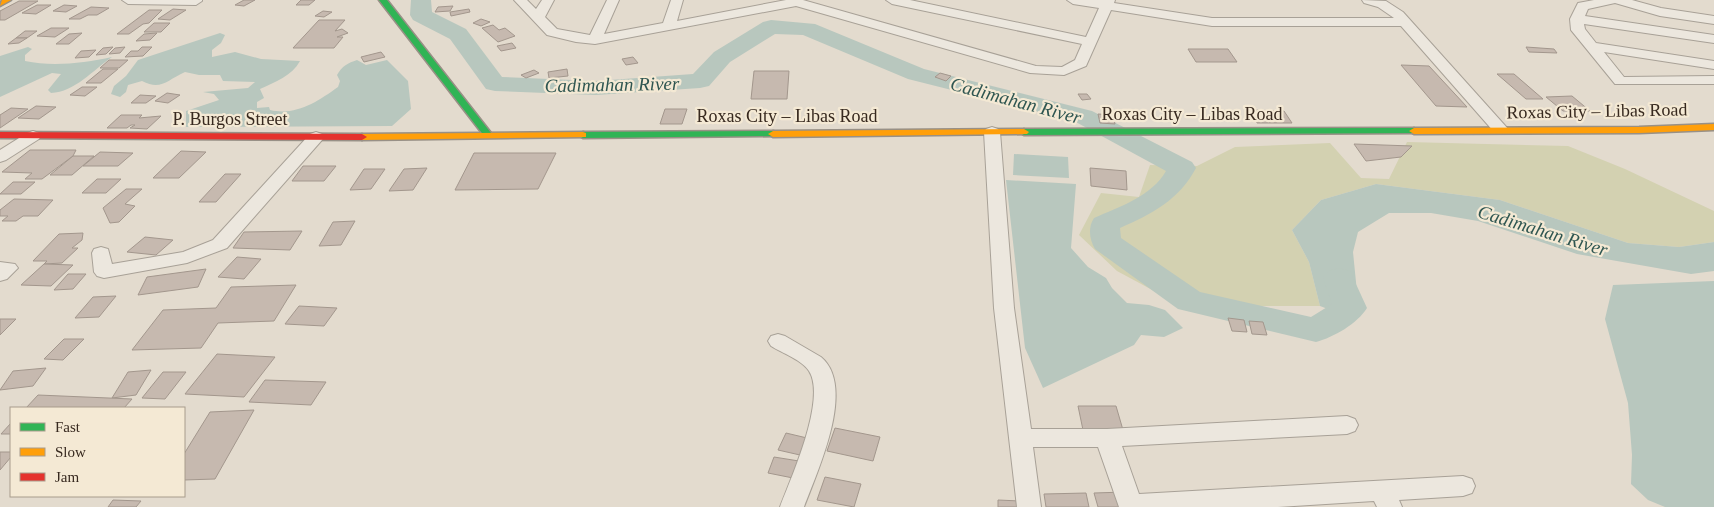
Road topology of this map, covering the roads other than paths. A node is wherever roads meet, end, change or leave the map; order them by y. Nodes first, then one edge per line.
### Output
1 (7, 0) edge
2 (128, 0) edge
3 (384, 0) edge
4 (520, 0) edge
5 (548, 0) edge
6 (613, 0) edge
7 (677, 0) edge
8 (738, 0) edge
9 (892, 0) edge
10 (1073, 0) edge
11 (1368, 0) edge
12 (1613, 0) edge
13 (1618, 0) edge
14 (796, 1) edge
15 (196, 2) dead end
16 (1108, 3) edge
17 (0, 4) edge
18 (734, 15) junction
19 (538, 18) junction
20 (1577, 19) junction
21 (1714, 20) edge
22 (1404, 22) junction
23 (668, 27) junction
24 (1714, 39) edge
25 (595, 40) junction
26 (1090, 42) junction
27 (1590, 46) junction
28 (1714, 65) edge
29 (1714, 80) edge
30 (1714, 127) edge
31 (1501, 130) junction
32 (459, 131) joint
33 (992, 132) junction
34 (0, 134) edge
35 (488, 135) junction
36 (33, 136) junction
37 (316, 137) junction
38 (0, 157) edge
39 (101, 253) dead end
40 (0, 268) edge
41 (0, 275) edge
42 (778, 341) dead end
43 (1347, 425) dead end
44 (1021, 438) junction
45 (1107, 438) junction
46 (1463, 486) dead end
47 (1386, 499) edge
48 (1131, 506) edge
49 (792, 507) edge
50 (1029, 507) edge

1 - 17 main road
2 - 15 street
3 - 35 main road
4 - 19 street
5 - 19 street
6 - 25 street
7 - 23 street
8 - 18 street
9 - 26 street
10 - 16 street
11 - 22 street
12 - 20 street
13 - 21 street
14 - 18 street
14 - 26 street
16 - 22 street
16 - 26 street
18 - 23 street
19 - 25 street
20 - 24 street
20 - 27 street
22 - 31 street
23 - 25 street
27 - 28 street
27 - 29 street
30 - 31 main road, Roxas City – Libas Road
31 - 33 main road, Roxas City – Libas Road
32 - 35 main road, Roxas City – Libas Road
32 - 37 main road, P. Burgos Street
33 - 35 main road, Roxas City – Libas Road
33 - 44 street
34 - 36 main road, P. Burgos Street
36 - 37 main road, P. Burgos Street
36 - 38 street
37 - 39 street
40 - 41 street
42 - 49 street
43 - 45 street
44 - 45 street
44 - 50 street
45 - 48 street
46 - 47 street
47 - 48 street

